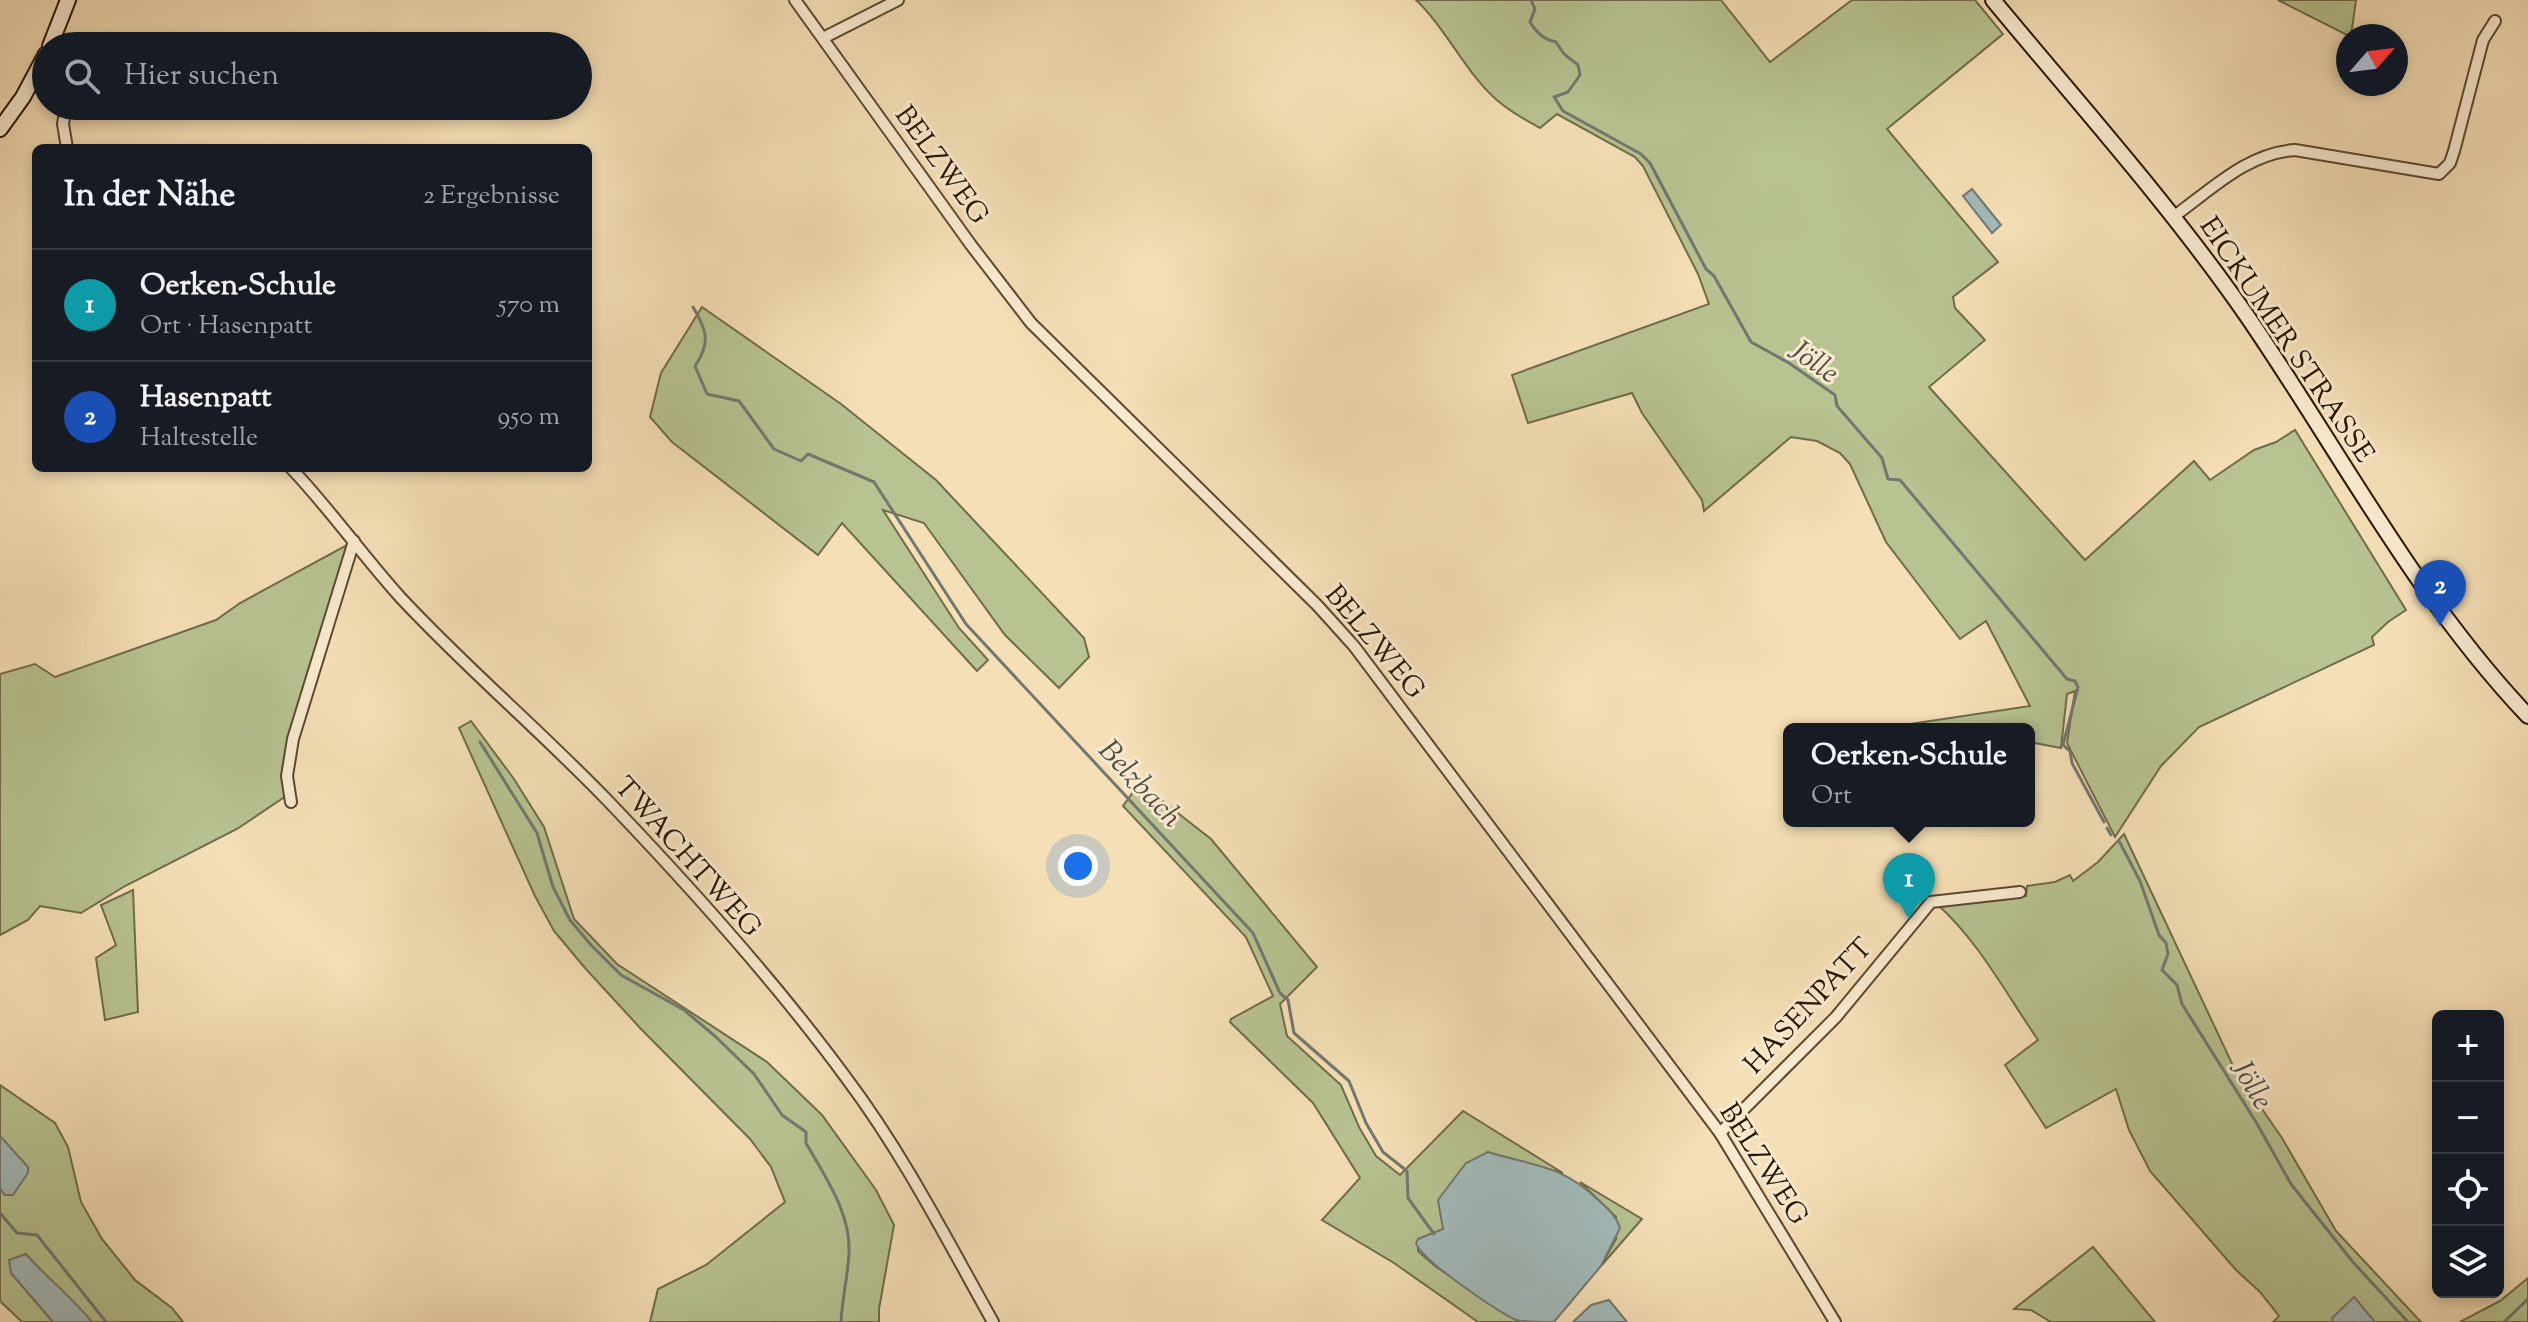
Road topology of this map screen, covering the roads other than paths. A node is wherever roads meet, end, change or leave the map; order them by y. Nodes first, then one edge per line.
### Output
1 (68, 0) edge
2 (795, 0) edge
3 (898, 0) edge
4 (1993, 0) edge
5 (2495, 21) dead end
6 (56, 32) edge
7 (823, 38) junction
8 (32, 80) edge
9 (64, 120) edge
10 (0, 129) edge
11 (66, 144) edge
12 (2173, 217) junction
13 (294, 472) edge
14 (354, 541) junction
15 (2528, 716) edge
16 (291, 802) dead end
17 (2020, 892) dead end
18 (1720, 1133) junction
19 (993, 1322) edge
20 (1835, 1322) edge

1 - 6 main road
2 - 7 street, BELZWEG
3 - 7 street
4 - 12 main road, EICKUMER STRASSE
5 - 12 street
7 - 18 street, BELZWEG
8 - 10 main road
9 - 11 street
12 - 15 main road, EICKUMER STRASSE
13 - 14 street, TWACHTWEG
14 - 16 street
14 - 19 street, TWACHTWEG
17 - 18 street, HASENPATT
18 - 20 street, BELZWEG

